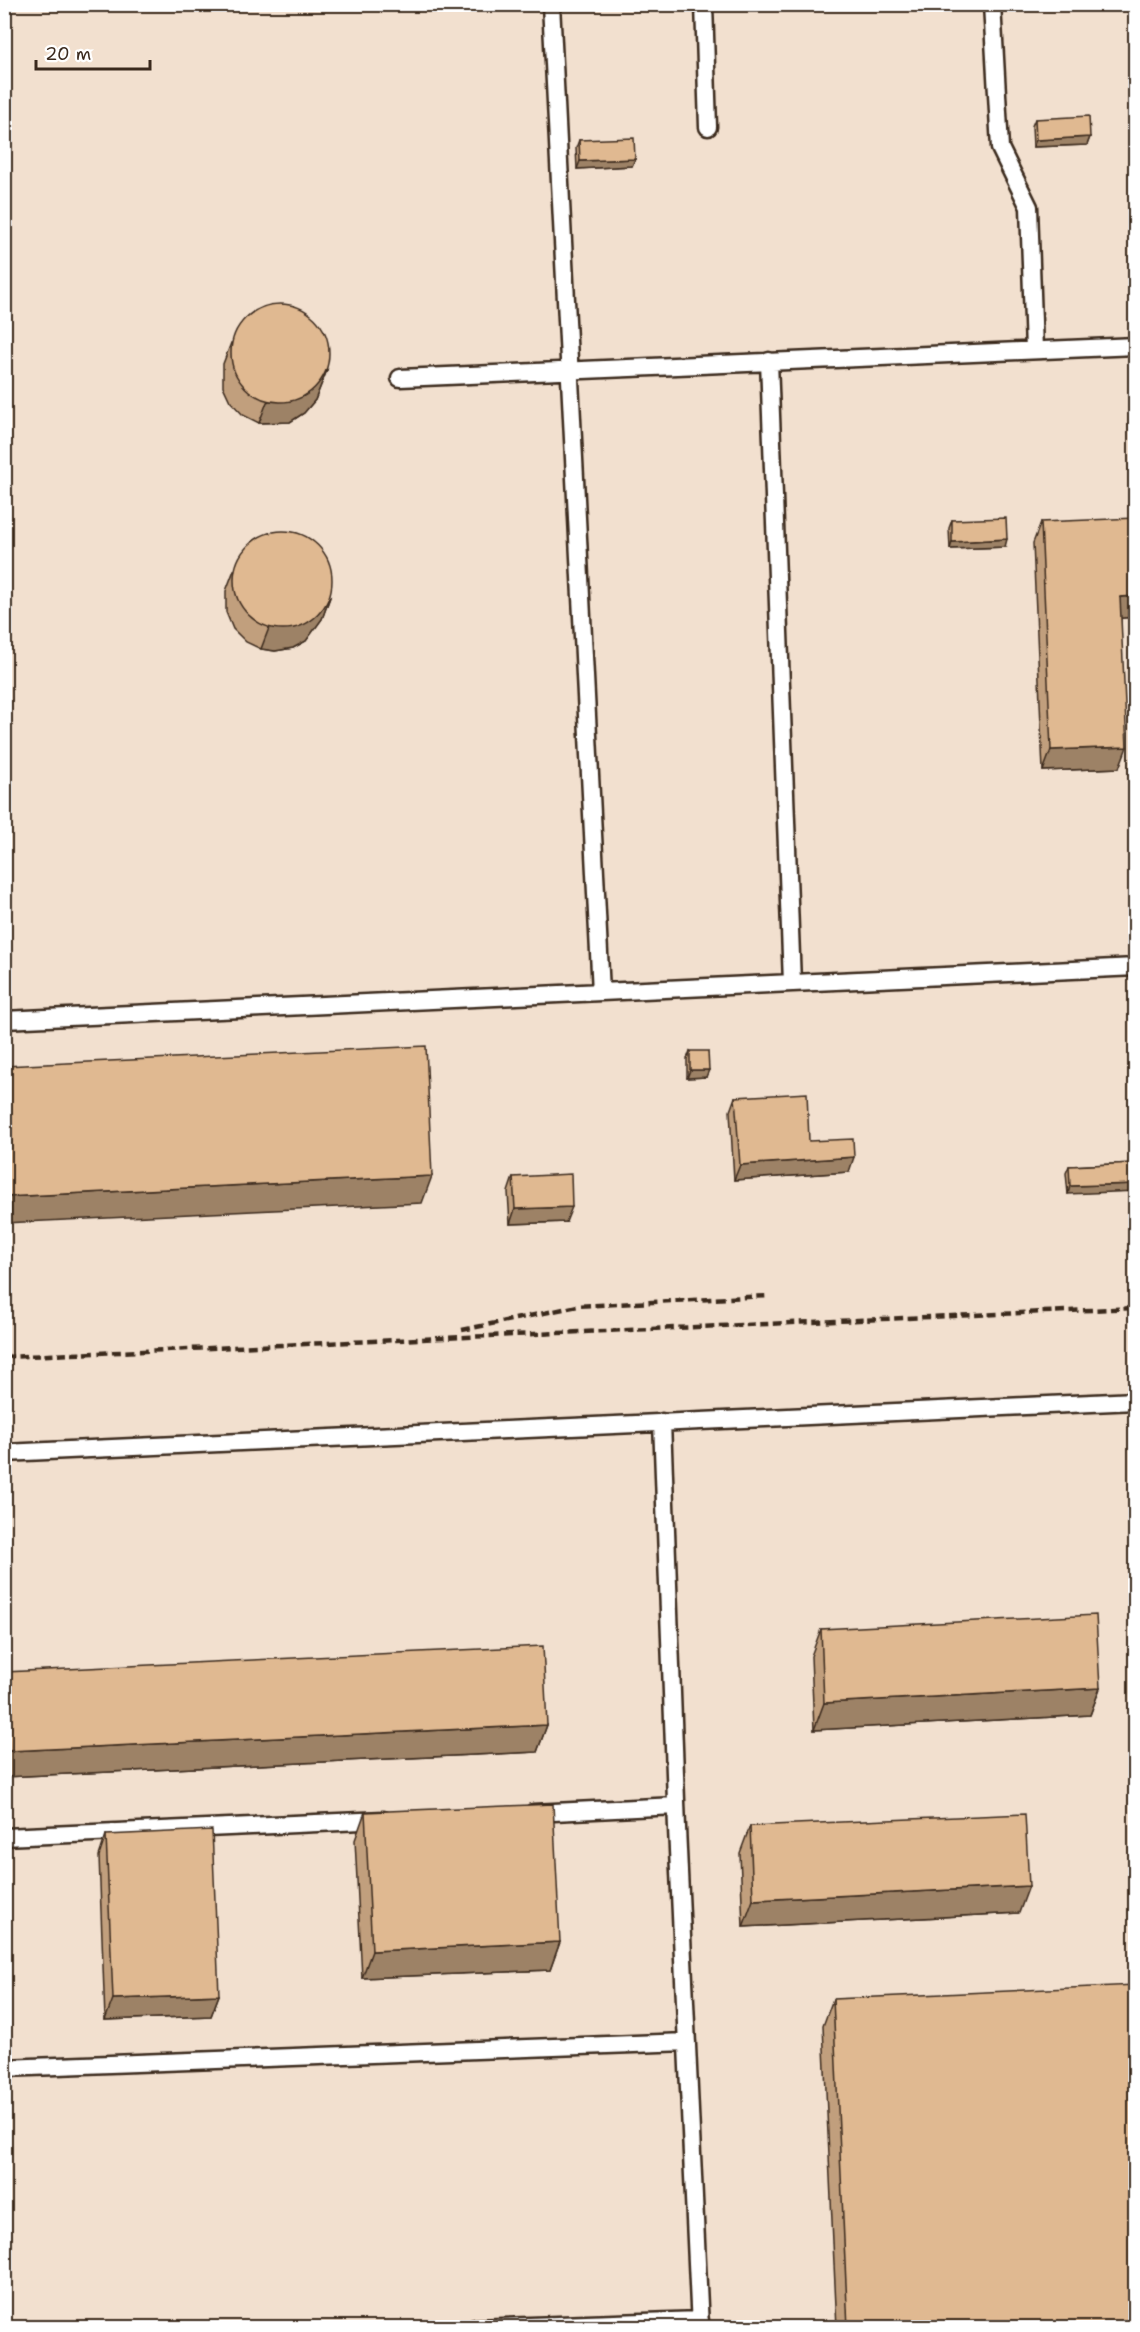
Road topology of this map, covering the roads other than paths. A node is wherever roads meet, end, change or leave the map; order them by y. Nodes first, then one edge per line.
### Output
1 (550, 4) edge
2 (704, 4) edge
3 (992, 4) edge
4 (708, 127) dead end
5 (1136, 346) edge
6 (1034, 350) junction
7 (769, 361) junction
8 (569, 370) junction
9 (400, 378) dead end
10 (1136, 967) edge
11 (792, 983) junction
12 (601, 992) junction
13 (4, 1020) edge
14 (1136, 1401) edge
15 (662, 1422) junction
16 (4, 1454) edge
17 (676, 1806) junction
18 (511, 1814) edge
19 (405, 1819) edge
20 (4, 1837) edge
21 (687, 2042) junction
22 (4, 2068) edge
23 (700, 2324) edge
24 (475, 2328) edge

1 - 8 lane
2 - 4 lane
3 - 6 lane
5 - 6 lane
6 - 7 lane
7 - 8 lane
7 - 11 lane
8 - 9 lane
8 - 12 lane
10 - 11 lane
11 - 12 lane
12 - 13 lane
14 - 15 lane
15 - 16 lane
15 - 17 lane
17 - 18 lane
17 - 21 lane
19 - 20 lane
21 - 22 lane
21 - 23 lane
23 - 24 lane

